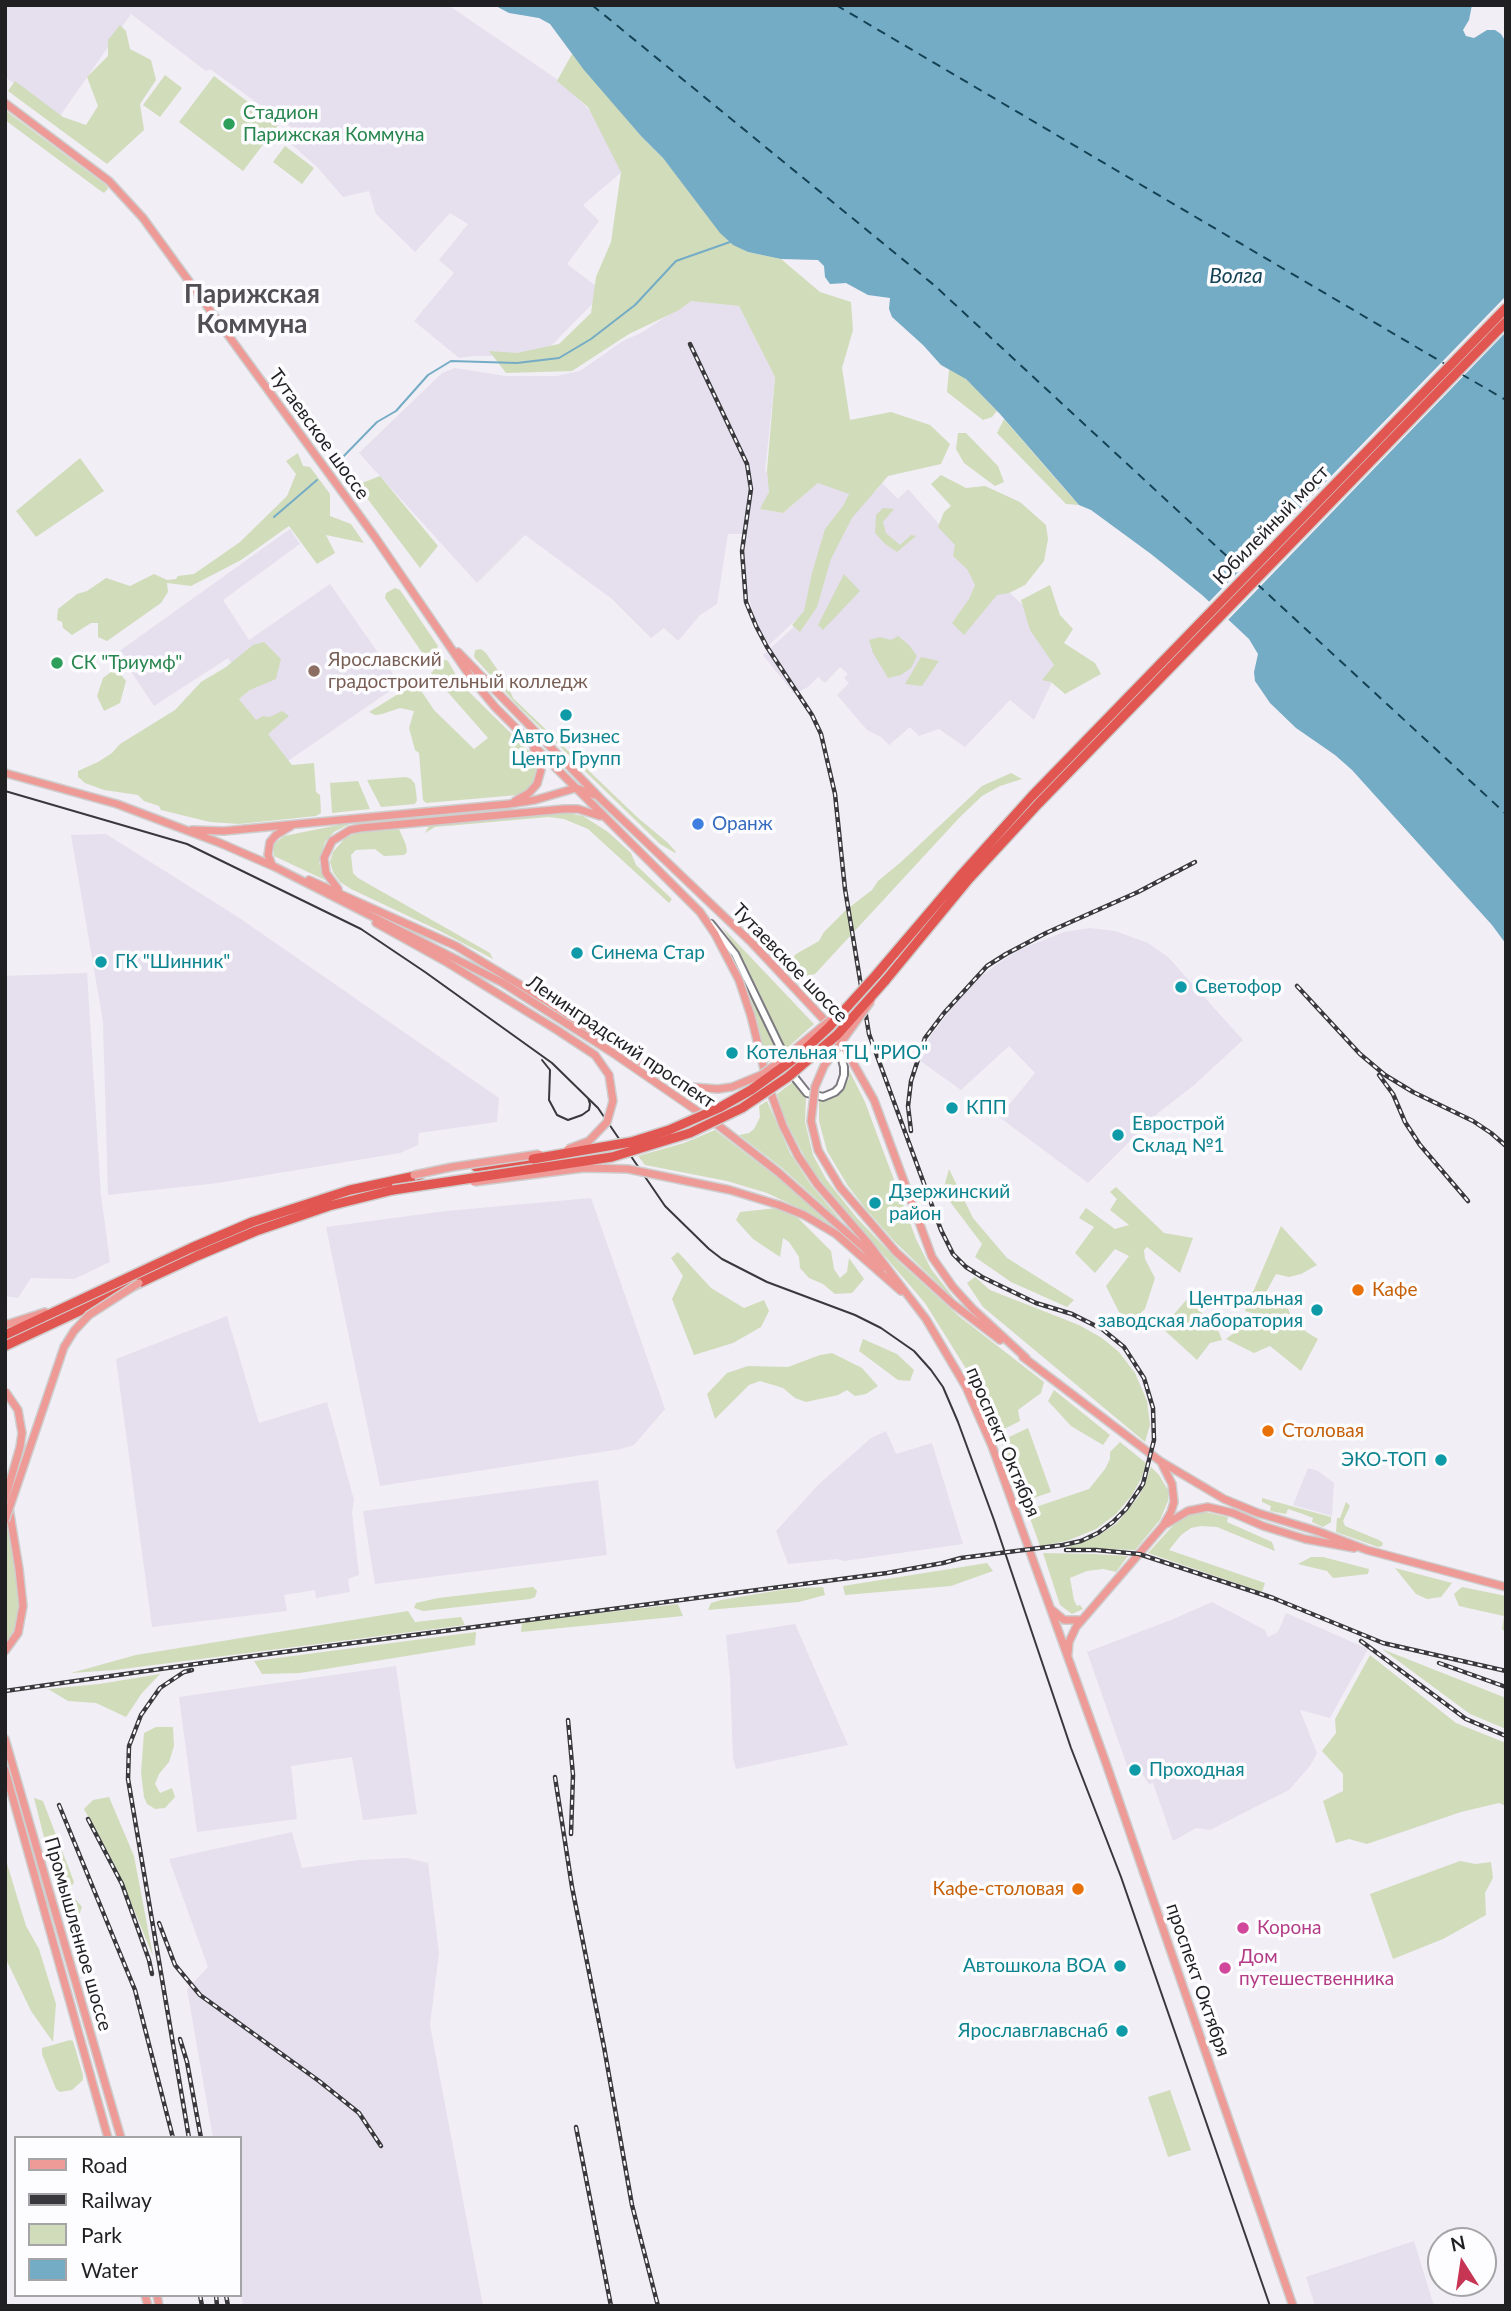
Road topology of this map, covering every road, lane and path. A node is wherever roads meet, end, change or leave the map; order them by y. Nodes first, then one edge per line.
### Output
1 (5, 103) edge
2 (1506, 308) edge
3 (1506, 322) edge
4 (461, 659) junction
5 (532, 745) junction
6 (1064, 769) junction
7 (5, 773) edge
8 (576, 788) junction
9 (601, 799) junction
10 (509, 804) junction
11 (415, 811) junction
12 (359, 817) junction
13 (604, 817) junction
14 (416, 822) junction
15 (296, 824) junction
16 (360, 828) junction
17 (184, 829) junction
18 (273, 866) junction
19 (343, 894) junction
20 (352, 907) junction
21 (700, 912) junction
22 (885, 981) junction
23 (855, 1000) junction
24 (826, 1021) junction
25 (414, 1175) junction
26 (393, 1190) junction
27 (139, 1283) junction
28 (912, 1301) junction
29 (72, 1303) junction
30 (5, 1325) edge
31 (5, 1335) edge
32 (5, 1346) edge
33 (1026, 1358) junction
34 (5, 1391) edge
35 (1160, 1461) junction
36 (5, 1490) edge
37 (5, 1499) edge
38 (5, 1521) edge
39 (1163, 1526) junction
40 (1367, 1550) junction
41 (1506, 1587) edge
42 (1048, 1605) junction
43 (1081, 1620) junction
44 (5, 1651) edge
45 (1070, 1665) junction
46 (5, 1739) edge
47 (5, 1770) edge
48 (106, 2084) junction
49 (94, 2087) junction
50 (107, 2136) edge
51 (120, 2136) edge
52 (1293, 2306) edge

1 - 4 main road, Тутаевское шоссе
2 - 6 highway, Юбилейный мост
3 - 6 highway, Юбилейный мост
4 - 5 main road, Тутаевское шоссе
4 - 9 main road, Тутаевское шоссе
5 - 8 main road, Тутаевское шоссе
5 - 10 main road
6 - 22 highway
6 - 23 highway, bridge
7 - 17 main road, Ленинградский проспект
8 - 9 main road
8 - 10 main road
8 - 13 main road, Тутаевское шоссе
9 - 24 main road, Тутаевское шоссе
10 - 11 main road
11 - 12 main road
11 - 14 main road
12 - 15 main road
12 - 16 main road
13 - 14 main road
13 - 21 main road, Тутаевское шоссе
14 - 16 main road
15 - 17 main road
15 - 18 main road
16 - 19 main road
17 - 18 main road, Ленинградский проспект
18 - 19 main road, Ленинградский проспект
18 - 20 main road, Ленинградский проспект
19 - 23 main road, Ленинградский проспект, bridge
20 - 25 main road, bridge
20 - 28 main road, Ленинградский проспект
21 - 24 street
21 - 28 main road, Тутаевское шоссе
22 - 26 highway, bridge
22 - 33 main road, bridge
23 - 25 highway, bridge
24 - 33 main road, Тутаевское шоссе
25 - 29 highway
26 - 27 highway
26 - 28 main road, bridge
27 - 32 highway, bridge
27 - 38 main road, bridge
28 - 42 main road, проспект Октября
29 - 30 main road
29 - 31 highway
33 - 35 main road
34 - 37 main road, bridge
35 - 39 main road
35 - 40 main road
36 - 44 main road
39 - 40 main road
39 - 43 main road
40 - 41 main road
42 - 43 main road
42 - 45 main road, проспект Октября
43 - 45 main road, проспект Октября
45 - 52 main road, проспект Октября
46 - 48 main road, Промышленное шоссе
47 - 49 main road, Промышленное шоссе
48 - 49 main road
48 - 51 main road, Промышленное шоссе
49 - 50 main road, Промышленное шоссе

